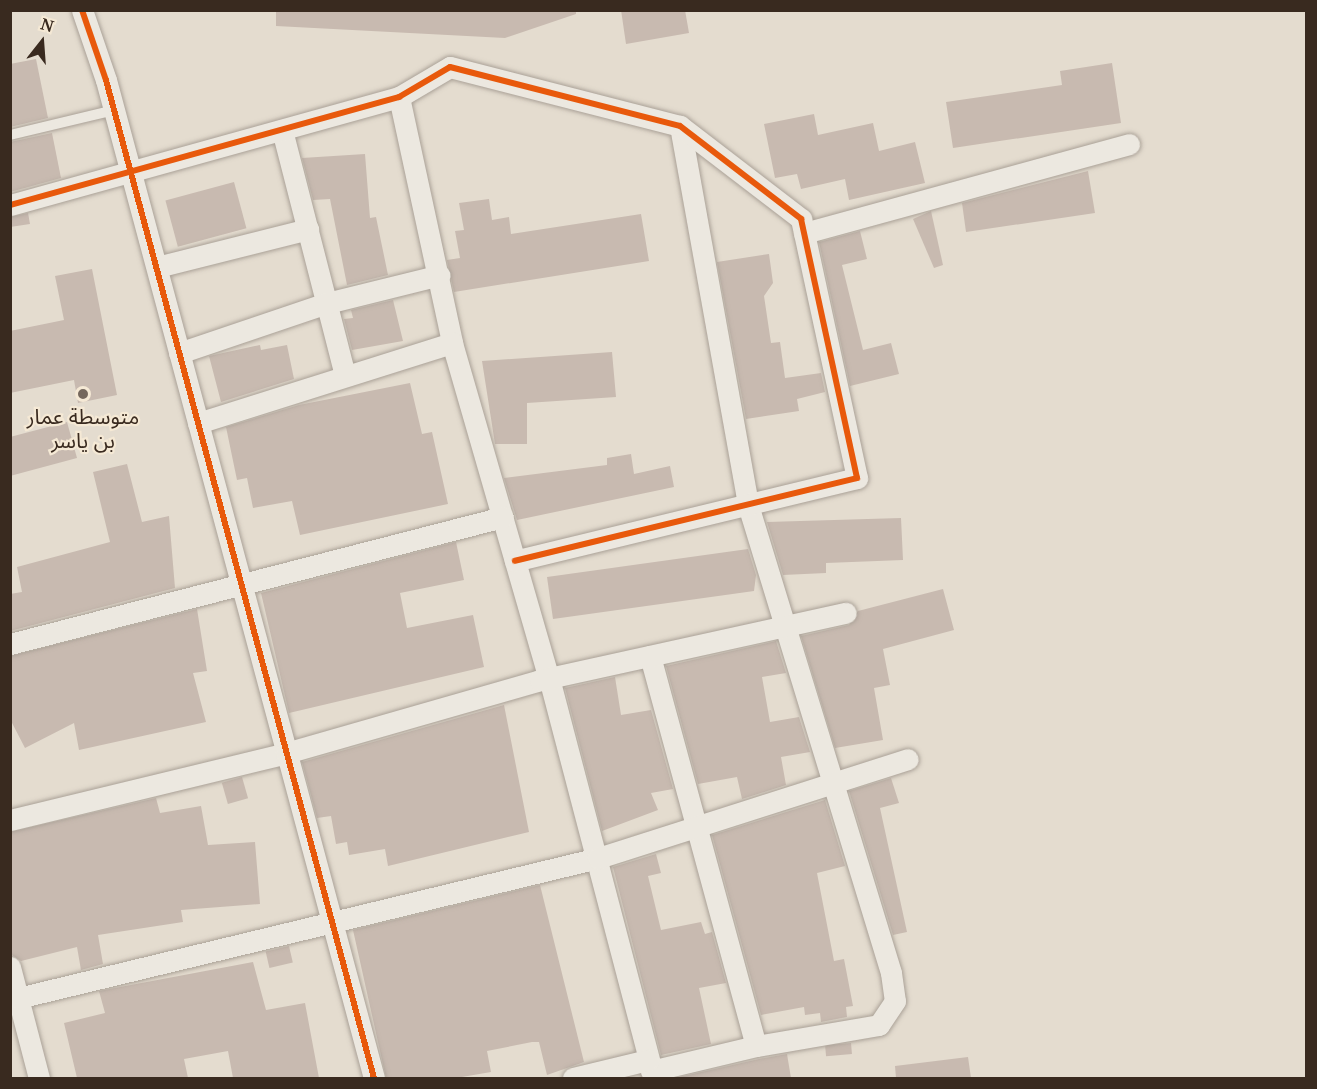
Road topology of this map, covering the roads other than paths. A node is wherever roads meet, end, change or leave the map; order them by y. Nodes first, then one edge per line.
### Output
1 (82, 10) edge
2 (399, 97) junction
3 (114, 110) junction
4 (680, 126) junction
5 (282, 130) junction
6 (10, 135) edge
7 (1129, 144) dead end
8 (131, 172) junction
9 (10, 205) edge
10 (308, 229) junction
11 (804, 233) junction
12 (157, 267) junction
13 (440, 275) junction
14 (327, 303) junction
15 (452, 343) junction
16 (179, 353) junction
17 (345, 375) junction
18 (198, 423) junction
19 (747, 505) junction
20 (503, 517) junction
21 (515, 561) junction
22 (242, 585) junction
23 (846, 613) dead end
24 (786, 626) junction
25 (10, 644) edge
26 (650, 656) junction
27 (549, 678) junction
28 (286, 753) junction
29 (908, 759) dead end
30 (834, 783) junction
31 (10, 820) edge
32 (699, 826) junction
33 (598, 858) junction
34 (332, 923) junction
35 (10, 967) edge
36 (18, 998) junction
37 (756, 1046) junction
38 (651, 1070) edge
39 (39, 1078) edge
40 (374, 1078) edge
41 (573, 1078) edge

1 - 3 street
2 - 4 street
2 - 5 street
2 - 13 street
3 - 6 lane
3 - 8 street
4 - 11 street
4 - 19 street
5 - 8 street
5 - 10 street
7 - 11 street
8 - 9 street
8 - 12 street
10 - 12 street
10 - 14 street
11 - 19 street
12 - 16 street
13 - 14 street
13 - 15 street
14 - 16 street
14 - 17 street
15 - 17 street
15 - 20 street
16 - 18 street
17 - 18 street
18 - 22 street
19 - 21 street
19 - 24 street
20 - 21 street
20 - 22 street
21 - 27 street
22 - 25 street
22 - 28 street
23 - 24 street
24 - 26 street
24 - 30 street
26 - 27 street
26 - 32 street
27 - 28 street
27 - 33 street
28 - 31 street
28 - 34 street
29 - 30 street
30 - 32 street
30 - 37 street
32 - 33 street
32 - 37 street
33 - 34 street
33 - 38 street
34 - 36 street
34 - 40 street
35 - 36 street
36 - 39 street
37 - 38 street
38 - 41 street

